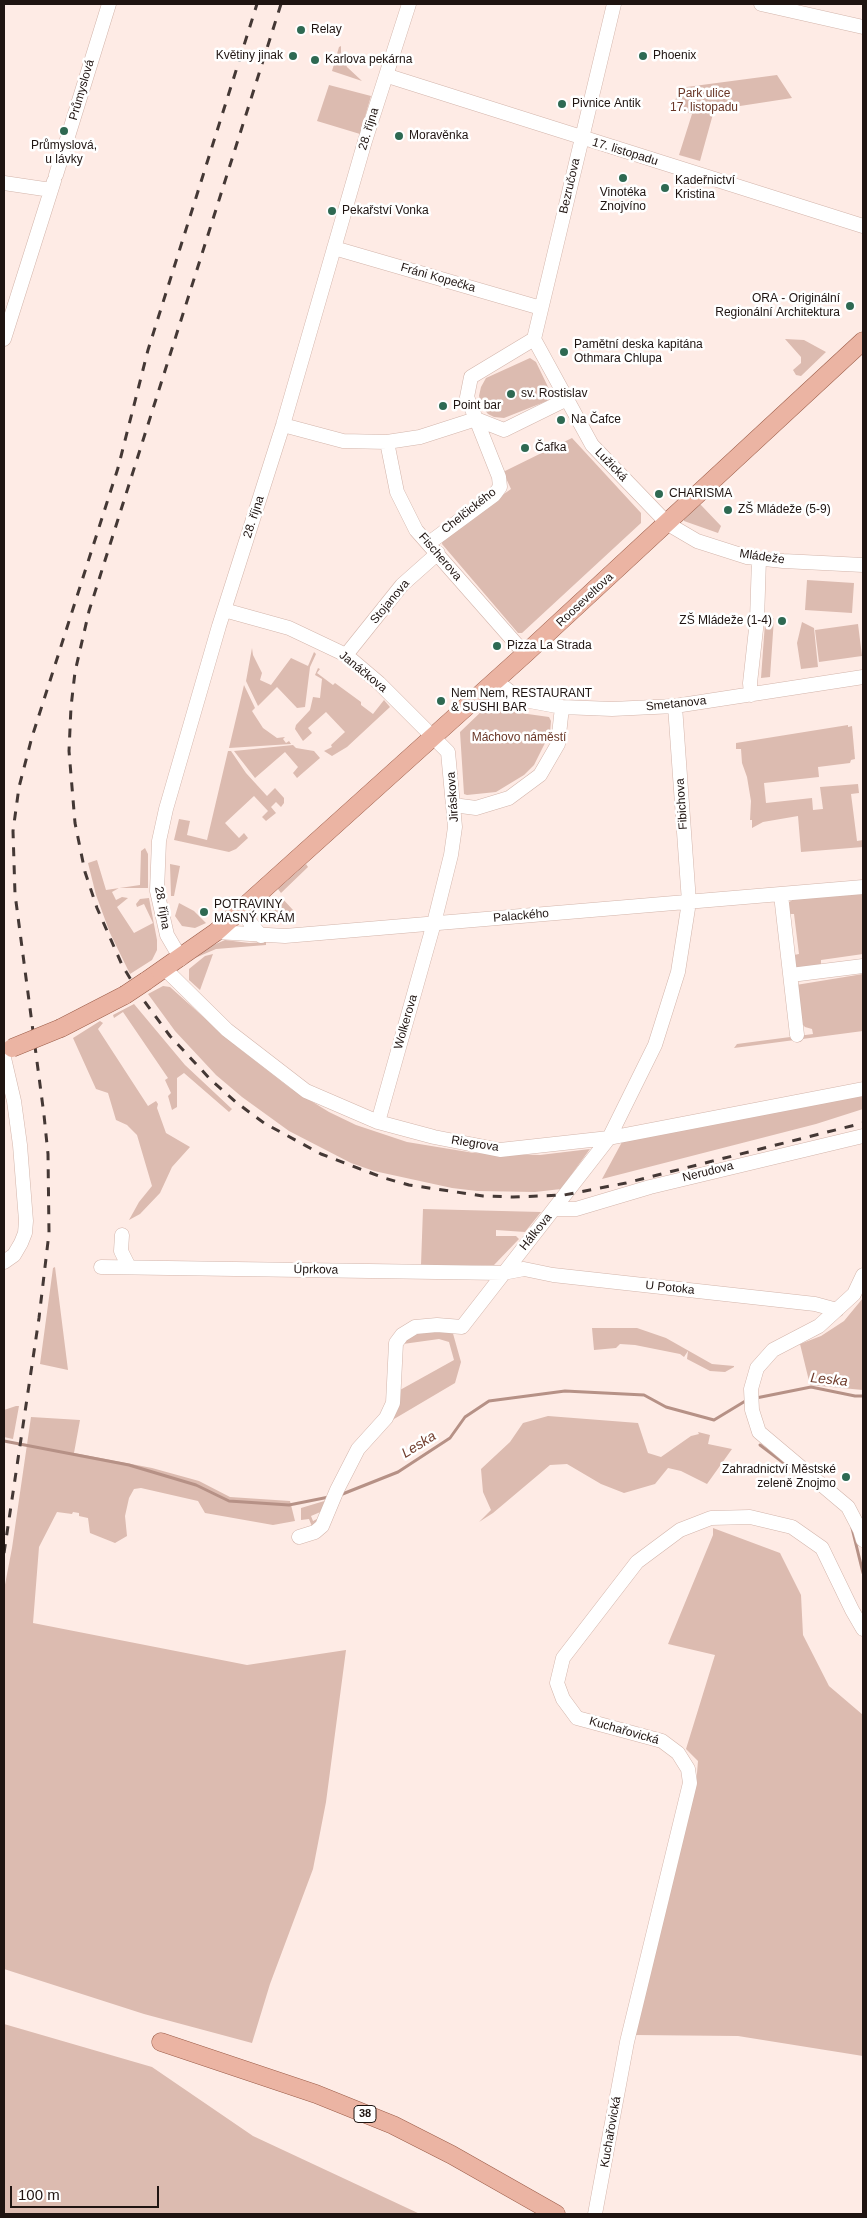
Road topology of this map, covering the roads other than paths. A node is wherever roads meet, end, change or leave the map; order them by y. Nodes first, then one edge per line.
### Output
1 (109, 4) edge
2 (409, 4) edge
3 (614, 4) edge
4 (761, 4) edge
5 (863, 26) edge
6 (388, 76) junction
7 (581, 138) junction
8 (53, 182) junction
9 (4, 183) edge
10 (863, 226) edge
11 (334, 248) junction
12 (542, 308) junction
13 (4, 339) edge
14 (534, 339) junction
15 (863, 341) edge
16 (567, 399) junction
17 (476, 419) junction
18 (283, 425) junction
19 (387, 442) junction
20 (668, 524) junction
21 (433, 548) junction
22 (759, 559) junction
23 (863, 565) edge
24 (224, 610) junction
25 (525, 654) junction
26 (346, 655) junction
27 (863, 677) edge
28 (495, 680) junction
29 (751, 694) junction
30 (675, 706) junction
31 (562, 707) junction
32 (432, 736) junction
33 (453, 805) junction
34 (863, 887) edge
35 (781, 896) junction
36 (689, 902) junction
37 (240, 910) junction
38 (434, 923) junction
39 (216, 932) junction
40 (261, 936) junction
41 (181, 959) junction
42 (863, 966) edge
43 (165, 969) junction
44 (791, 975) junction
45 (797, 1034) dead end
46 (6, 1053) edge
47 (863, 1089) edge
48 (378, 1122) junction
49 (863, 1136) edge
50 (609, 1138) junction
51 (554, 1209) junction
52 (122, 1235) dead end
53 (4, 1262) edge
54 (101, 1267) dead end
55 (130, 1267) junction
56 (503, 1273) junction
57 (863, 1275) edge
58 (837, 1310) junction
59 (299, 1537) dead end
60 (863, 1540) edge
61 (863, 1629) edge
62 (161, 2042) dead end
63 (556, 2214) edge
64 (596, 2214) edge

1 - 8 street, Průmyslová
2 - 6 street, 28. října
3 - 7 street, Bezručova
4 - 5 street
6 - 7 street, 17. listopadu
6 - 11 street, 28. října
7 - 10 street, 17. listopadu
7 - 12 street, Bezručova
8 - 9 street
8 - 13 street, Průmyslová
11 - 12 street, Fráni Kopečka
11 - 18 street, 28. října
12 - 14 street, Bezručova
14 - 16 street, Lužická
14 - 17 street
15 - 20 main road, Rooseveltova
16 - 17 street
16 - 20 street, Lužická
17 - 19 street
17 - 21 street, Chelčického
18 - 19 street
18 - 24 street, 28. října
19 - 21 street, Fischerova
20 - 22 street, Mládeže
20 - 25 main road, Rooseveltova
21 - 25 street, Fischerova
21 - 26 street, Stojanova
22 - 23 street, Mládeže
22 - 29 street
24 - 26 street, Janáčkova
24 - 41 street, 28. října
25 - 28 main road, Rooseveltova
26 - 32 street, Janáčkova
27 - 29 street, Smetanova
28 - 31 street, Smetanova
28 - 32 main road, Rooseveltova
29 - 30 street, Smetanova
30 - 31 street, Smetanova
30 - 36 street, Fibichova
31 - 33 street
32 - 33 street, Jiráskova
32 - 37 main road, Rooseveltova
33 - 38 street, Jiráskova
34 - 35 street, Palackého
35 - 36 street, Palackého
35 - 44 street
36 - 38 street, Palackého
36 - 50 street, Hálkova
37 - 39 main road, Rooseveltova
37 - 40 street
38 - 40 street, Palackého
38 - 48 street, Wolkerova
39 - 40 street, Palackého
39 - 41 main road, Rooseveltova
41 - 43 main road, Rooseveltova
42 - 44 street
43 - 46 main road, Rooseveltova, bridge
43 - 48 street, Riegrova
44 - 45 street
46 - 53 street
47 - 50 street, Riegrova
48 - 50 street, Riegrova
49 - 51 street, Nerudova
50 - 51 street, Hálkova
51 - 56 street, Hálkova
52 - 55 street
54 - 55 street, Úprkova
55 - 56 street, Úprkova
56 - 58 street, U Potoka
56 - 59 street, Hálkova
57 - 58 street
58 - 60 street
61 - 64 street, Kuchařovická
62 - 63 main road, 38

